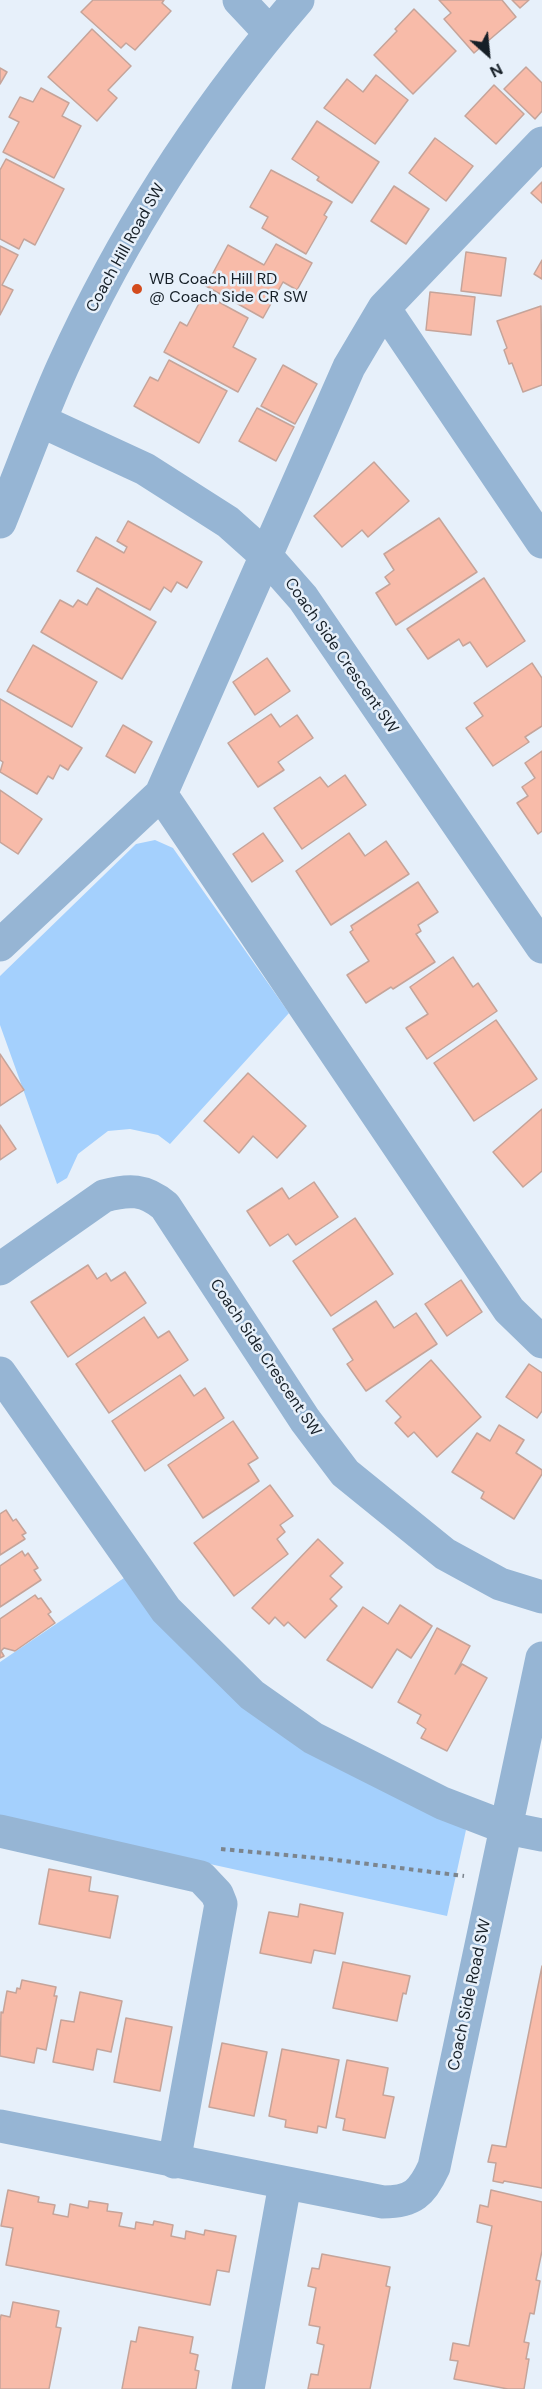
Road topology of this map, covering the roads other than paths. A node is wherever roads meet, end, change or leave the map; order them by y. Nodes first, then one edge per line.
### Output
1 (239, 0) edge
2 (298, 0) edge
3 (270, 33) junction
4 (542, 143) edge
5 (384, 308) junction
6 (41, 421) junction
7 (0, 522) edge
8 (542, 542) edge
9 (266, 556) junction
10 (161, 794) junction
11 (0, 945) edge
12 (542, 947) edge
13 (0, 1269) edge
14 (542, 1342) edge
15 (0, 1373) edge
16 (542, 1597) edge
17 (542, 1658) edge
18 (507, 1828) junction
19 (0, 1831) edge
20 (542, 1835) edge
21 (0, 2126) edge
22 (174, 2162) junction
23 (285, 2184) junction
24 (248, 2389) edge

1 - 3 street
2 - 3 street, Coach Hill Road SW
3 - 6 street, Coach Hill Road SW
4 - 5 street
5 - 8 street
5 - 9 street
6 - 7 street, Coach Hill Road SW
6 - 9 street, Coach Side Crescent SW
9 - 10 street
9 - 12 street, Coach Side Crescent SW
10 - 11 street
10 - 14 street
13 - 16 street, Coach Side Crescent SW
15 - 18 street
17 - 18 street, Coach Side Road SW
18 - 20 street
18 - 23 street, Coach Side Road SW
19 - 22 street
21 - 22 street, Coach Side Road SW
22 - 23 street, Coach Side Road SW
23 - 24 street

